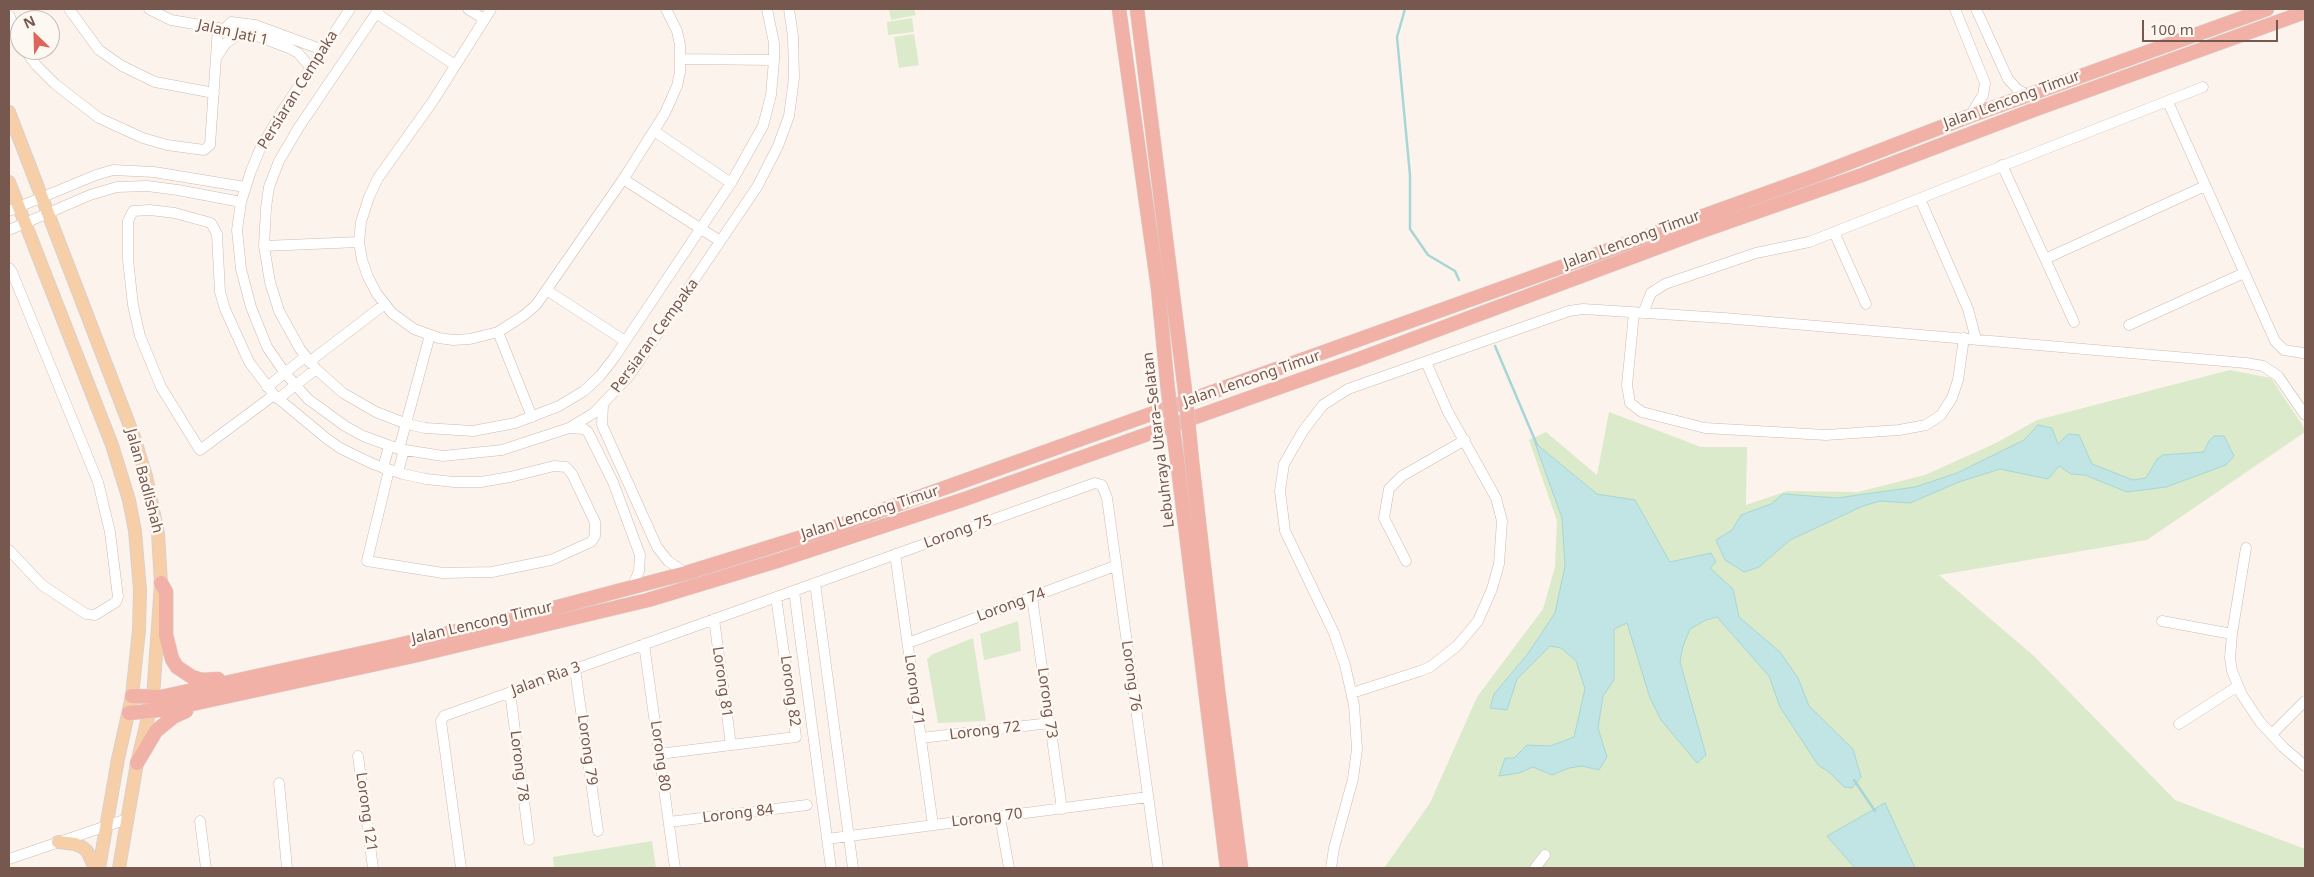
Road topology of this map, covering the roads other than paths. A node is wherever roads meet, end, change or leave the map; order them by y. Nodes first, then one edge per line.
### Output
1 (69, 9) edge
2 (149, 9) edge
3 (350, 9) edge
4 (468, 9) edge
5 (491, 9) edge
6 (666, 9) edge
7 (767, 9) edge
8 (788, 9) edge
9 (1119, 9) edge
10 (1138, 9) edge
11 (1955, 9) edge
12 (1976, 9) edge
13 (2267, 9) edge
14 (377, 11) edge
15 (2305, 12) edge
16 (484, 19) junction
17 (222, 28) junction
18 (241, 33) junction
19 (323, 50) junction
20 (217, 58) junction
21 (681, 59) junction
22 (34, 60) edge
23 (774, 60) junction
24 (455, 66) junction
25 (311, 68) junction
26 (2203, 88) dead end
27 (214, 93) junction
28 (2028, 95) junction
29 (2168, 102) junction
30 (9, 112) edge
31 (1970, 116) junction
32 (654, 131) junction
33 (2002, 165) junction
34 (623, 179) junction
35 (9, 182) edge
36 (731, 183) junction
37 (2205, 186) junction
38 (245, 187) junction
39 (41, 198) junction
40 (1920, 199) junction
41 (241, 202) junction
42 (14, 209) edge
43 (48, 214) junction
44 (26, 224) junction
45 (700, 227) junction
46 (9, 230) edge
47 (1834, 232) junction
48 (720, 241) junction
49 (359, 242) junction
50 (264, 246) junction
51 (2045, 259) junction
52 (9, 268) edge
53 (2244, 273) junction
54 (548, 291) junction
55 (385, 304) junction
56 (1866, 304) dead end
57 (1639, 313) junction
58 (2074, 322) dead end
59 (2129, 325) dead end
60 (498, 332) junction
61 (430, 335) junction
62 (1964, 338) junction
63 (1976, 339) junction
64 (625, 341) junction
65 (2303, 353) dead end
66 (310, 362) junction
67 (1426, 362) junction
68 (285, 373) junction
69 (296, 385) junction
70 (273, 394) junction
71 (603, 404) junction
72 (2305, 414) edge
73 (532, 417) junction
74 (407, 424) junction
75 (570, 428) junction
76 (1465, 440) junction
77 (389, 446) junction
78 (402, 450) junction
79 (390, 470) junction
80 (1102, 485) joint
81 (2246, 548) dead end
82 (9, 550) edge
83 (895, 554) junction
84 (1406, 561) dead end
85 (1115, 566) junction
86 (686, 573) junction
87 (161, 583) junction
88 (815, 583) junction
89 (632, 588) junction
90 (794, 591) junction
91 (776, 597) junction
92 (1032, 597) junction
93 (714, 619) junction
94 (2162, 621) dead end
95 (2232, 634) junction
96 (908, 643) junction
97 (644, 644) junction
98 (575, 668) junction
99 (252, 677) junction
100 (2238, 686) junction
101 (264, 689) junction
102 (510, 692) junction
103 (1352, 693) junction
104 (132, 696) junction
105 (153, 697) junction
106 (2305, 701) edge
107 (129, 713) junction
108 (148, 713) junction
109 (1050, 723) junction
110 (2179, 724) dead end
111 (2272, 734) junction
112 (921, 738) junction
113 (731, 745) junction
114 (659, 754) junction
115 (358, 756) dead end
116 (137, 763) junction
117 (2305, 766) edge
118 (279, 783) dead end
119 (1148, 798) junction
120 (807, 805) dead end
121 (1062, 809) junction
122 (1000, 817) junction
123 (127, 819) junction
124 (200, 822) dead end
125 (669, 822) junction
126 (107, 825) junction
127 (933, 825) junction
128 (598, 831) dead end
129 (849, 836) junction
130 (827, 839) junction
131 (529, 840) dead end
132 (58, 842) junction
133 (1544, 855) dead end
134 (12, 862) edge
135 (95, 868) edge
136 (99, 868) edge
137 (119, 868) edge
138 (206, 868) edge
139 (287, 868) edge
140 (374, 868) edge
141 (461, 868) edge
142 (675, 868) edge
143 (831, 868) edge
144 (853, 868) edge
145 (1008, 868) edge
146 (1158, 868) edge
147 (1227, 868) edge
148 (1241, 868) edge
149 (1330, 868) edge
150 (1535, 868) edge

1 - 27 street
2 - 17 street, Jalan Jati 1
3 - 19 street, Persiaran Cempaka
4 - 16 street
5 - 16 street
6 - 21 street
7 - 23 street
8 - 48 street, Persiaran Cempaka
9 - 147 highway, Lebuhraya Utara–Selatan, bridge
10 - 148 highway, Lebuhraya Utara–Selatan, bridge
11 - 31 street
12 - 28 street
13 - 28 highway, Jalan Lencong Timur
14 - 24 street
14 - 50 street
15 - 101 highway, Jalan Lencong Timur
16 - 24 street
17 - 18 street, Jalan Jati 1
17 - 19 street
17 - 20 street
18 - 20 street
18 - 25 street, Jalan Jati 1
19 - 25 street, Persiaran Cempaka
20 - 27 street
21 - 23 street
21 - 32 street
22 - 27 street
23 - 36 street
24 - 49 street
25 - 38 street, Persiaran Cempaka
26 - 29 street
28 - 31 highway, Jalan Lencong Timur
29 - 33 street
29 - 37 street
30 - 39 main road, Jalan Badlishah
31 - 86 highway, Jalan Lencong Timur
32 - 34 street
32 - 36 street
33 - 40 street
33 - 51 street
34 - 45 street
34 - 54 street
35 - 42 main road, Jalan Badlishah
36 - 45 street
37 - 51 street
37 - 53 street
38 - 39 street
38 - 41 street, Persiaran Cempaka
39 - 42 street
39 - 43 main road, Jalan Badlishah
40 - 47 street
40 - 63 street
41 - 43 street
41 - 68 street, Persiaran Cempaka
42 - 44 main road, Jalan Badlishah
43 - 44 street
43 - 87 main road, Jalan Badlishah
44 - 46 street
44 - 104 main road, Jalan Badlishah
45 - 48 street
45 - 64 street
47 - 56 street
47 - 57 street
48 - 71 street, Persiaran Cempaka
49 - 50 street
49 - 55 street
50 - 66 street
51 - 58 street
52 - 82 street
53 - 59 street
53 - 65 street
54 - 60 street
54 - 64 street
55 - 61 street
55 - 66 street
57 - 62 street
57 - 62 street
57 - 67 street
60 - 61 street
60 - 73 street
61 - 74 street
62 - 63 street
63 - 72 street
64 - 73 street
66 - 68 street
66 - 69 street
66 - 74 street
67 - 76 street
67 - 103 street
68 - 69 street, Persiaran Cempaka
68 - 70 street
69 - 70 street
69 - 77 street, Persiaran Cempaka
70 - 70 street
70 - 79 street
71 - 75 street, Persiaran Cempaka
71 - 86 street
73 - 74 street
74 - 78 street
75 - 78 street, Persiaran Cempaka
75 - 89 street
76 - 84 street
76 - 103 street
77 - 78 street, Persiaran Cempaka
77 - 79 street
78 - 79 street
79 - 79 street
80 - 83 street, Lorong 75
80 - 85 street, Lorong 76
81 - 95 street
83 - 88 street, Lorong 75
83 - 96 street, Lorong 71
85 - 92 street, Lorong 74
85 - 119 street, Lorong 76
86 - 89 highway, Jalan Lencong Timur
87 - 99 highway
87 - 105 main road, Jalan Badlishah
88 - 90 street, Lorong 75
88 - 129 street
89 - 99 highway, Jalan Lencong Timur
90 - 91 street, Jalan Ria 3
90 - 130 street
91 - 93 street, Jalan Ria 3
91 - 113 street, Lorong 82
92 - 96 street, Lorong 74
92 - 109 street, Lorong 73
93 - 97 street, Jalan Ria 3
93 - 113 street, Lorong 81
94 - 95 street
95 - 100 street
96 - 112 street, Lorong 71
97 - 98 street, Jalan Ria 3
97 - 114 street, Lorong 80
98 - 102 street, Jalan Ria 3
98 - 128 street, Lorong 79
99 - 105 highway, Jalan Lencong Timur
100 - 110 street
100 - 111 street
101 - 108 highway, Jalan Lencong Timur
101 - 116 highway
102 - 131 street, Lorong 78
102 - 141 street, Jalan Ria 3
103 - 149 street
104 - 105 highway, Jalan Lencong Timur
104 - 107 main road, Jalan Badlishah
105 - 108 main road, Jalan Badlishah
106 - 111 street
107 - 108 highway, Jalan Lencong Timur
107 - 126 main road, Jalan Badlishah
108 - 116 main road, Jalan Badlishah
109 - 112 street, Lorong 72
109 - 121 street, Lorong 73
111 - 117 street
112 - 127 street, Lorong 71
113 - 114 street, Lorong 82
114 - 125 street, Lorong 80
115 - 140 street, Lorong 121
116 - 123 main road, Jalan Badlishah
118 - 139 street
119 - 121 street, Lorong 70
119 - 146 street, Lorong 76
120 - 125 street, Lorong 84
121 - 122 street, Lorong 70
122 - 127 street, Lorong 70
122 - 145 street
123 - 126 street
123 - 137 main road, Jalan Badlishah
124 - 138 street
125 - 142 street, Lorong 80
126 - 132 street
126 - 136 main road, Jalan Badlishah
127 - 129 street, Lorong 70
129 - 130 street, Lorong 70
129 - 144 street
130 - 143 street
132 - 134 street
132 - 135 main road
133 - 150 street

